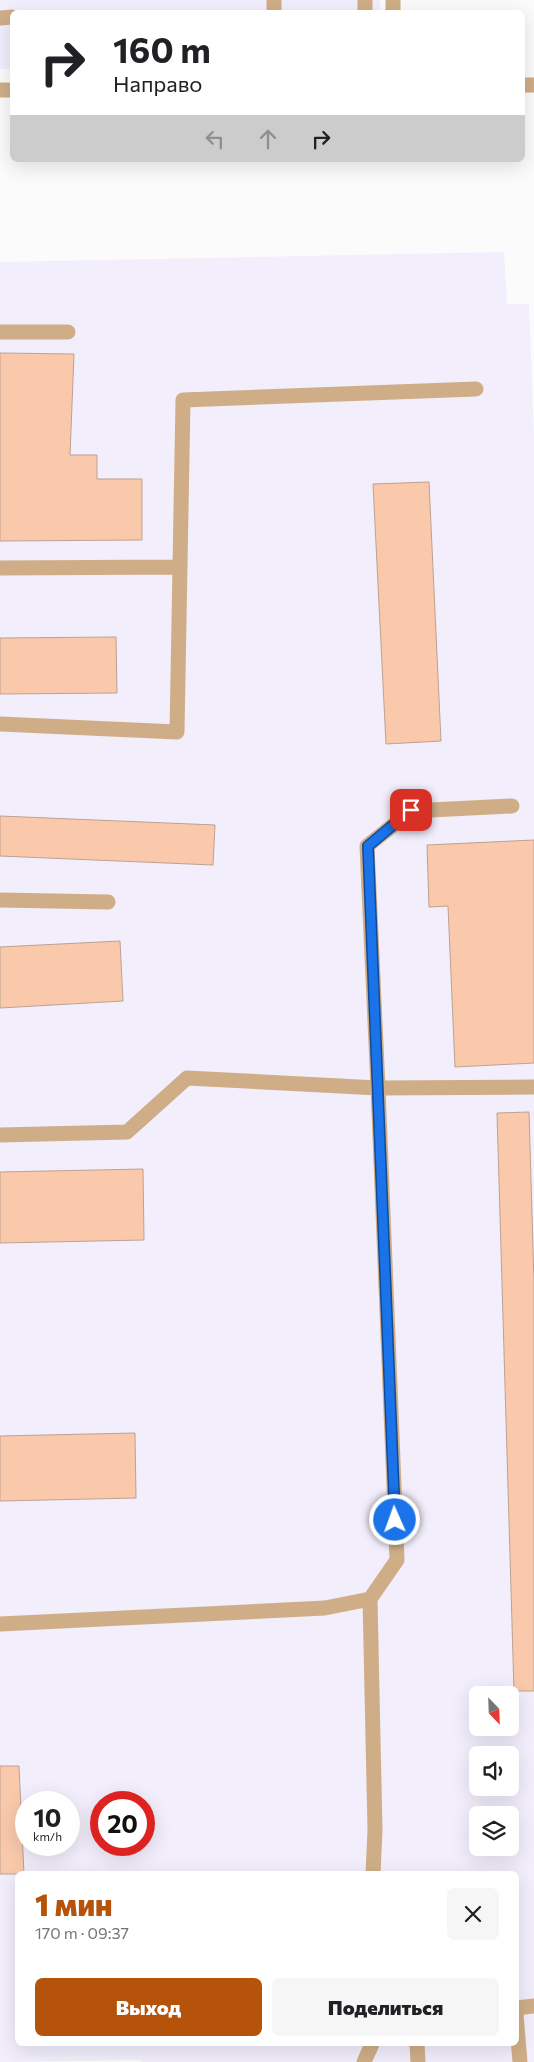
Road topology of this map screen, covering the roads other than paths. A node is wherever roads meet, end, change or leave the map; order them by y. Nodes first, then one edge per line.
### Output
1 (0, 332) edge
2 (68, 332) dead end
3 (476, 389) dead end
4 (0, 568) edge
5 (180, 568) junction
6 (0, 724) edge
7 (512, 806) dead end
8 (0, 900) edge
9 (108, 902) dead end
10 (534, 1087) edge
11 (378, 1088) junction
12 (0, 1135) edge
13 (370, 1599) junction
14 (0, 1624) edge
15 (373, 1871) edge
16 (534, 2006) edge
17 (519, 2008) edge
18 (371, 2046) edge
19 (417, 2046) edge
20 (519, 2046) edge
21 (364, 2062) edge
22 (418, 2062) edge
23 (520, 2062) edge

1 - 2 street
3 - 5 street
4 - 5 street
5 - 6 street
7 - 11 street
8 - 9 street
10 - 11 street
11 - 12 street
11 - 13 street
13 - 14 street
13 - 15 street
16 - 17 street
18 - 21 street
19 - 22 street
20 - 23 street

